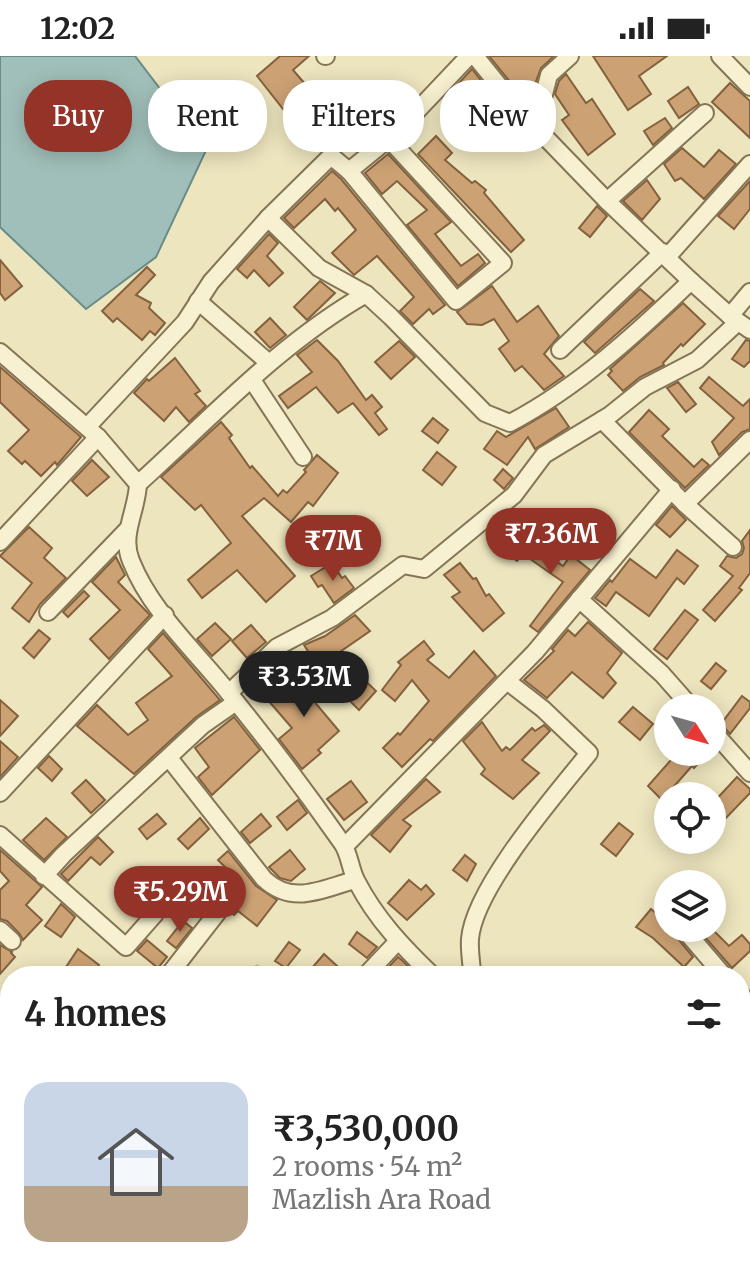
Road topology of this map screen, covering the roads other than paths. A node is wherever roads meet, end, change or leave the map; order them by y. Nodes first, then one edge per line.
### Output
1 (469, 56) edge
2 (475, 56) edge
3 (570, 56) edge
4 (720, 56) edge
5 (495, 80) edge
6 (548, 80) edge
7 (750, 87) edge
8 (424, 103) edge
9 (705, 113) dead end
10 (556, 149) edge
11 (373, 152) edge
12 (401, 152) edge
13 (750, 164) edge
14 (349, 171) junction
15 (607, 201) junction
16 (268, 218) junction
17 (665, 254) junction
18 (691, 281) junction
19 (750, 292) edge
20 (366, 294) junction
21 (198, 301) junction
22 (739, 322) edge
23 (560, 350) dead end
24 (0, 352) edge
25 (269, 363) junction
26 (252, 380) junction
27 (602, 420) junction
28 (92, 432) junction
29 (750, 440) edge
30 (303, 457) dead end
31 (138, 484) junction
32 (672, 489) junction
33 (685, 504) junction
34 (128, 529) junction
35 (0, 542) edge
36 (733, 547) dead end
37 (579, 599) junction
38 (48, 612) dead end
39 (165, 615) junction
40 (507, 681) junction
41 (680, 694) edge
42 (232, 698) junction
43 (726, 746) edge
44 (169, 758) junction
45 (750, 773) edge
46 (0, 793) edge
47 (0, 835) edge
48 (345, 846) junction
49 (44, 876) junction
50 (355, 880) junction
51 (217, 913) dead end
52 (155, 914) dead end
53 (398, 941) junction
54 (695, 942) edge
55 (176, 966) edge
56 (374, 966) edge
57 (423, 966) edge
58 (471, 966) edge
59 (715, 966) edge

1 - 8 street
2 - 5 street
3 - 6 street
4 - 7 street
9 - 15 street
10 - 15 street
11 - 14 street
12 - 14 street
13 - 17 street
14 - 16 street
15 - 17 street
16 - 20 street
16 - 21 street
17 - 18 street
17 - 23 street
18 - 20 street
18 - 22 street
19 - 22 street
20 - 25 street
21 - 25 street
21 - 28 street
22 - 27 street
24 - 28 street
25 - 26 street
26 - 30 street
26 - 31 street
27 - 32 street
27 - 42 street
28 - 31 street
28 - 35 street
29 - 33 street
31 - 34 street
32 - 33 street
32 - 37 street
33 - 36 street
34 - 38 street
34 - 39 street
37 - 40 street
37 - 41 street
39 - 42 street
39 - 46 street
40 - 48 street
40 - 58 street
42 - 44 street
42 - 48 street
43 - 45 street
44 - 49 street
44 - 50 street
47 - 49 street
48 - 50 street
49 - 52 street
50 - 53 street
51 - 55 street
53 - 56 street
53 - 57 street
54 - 59 street

